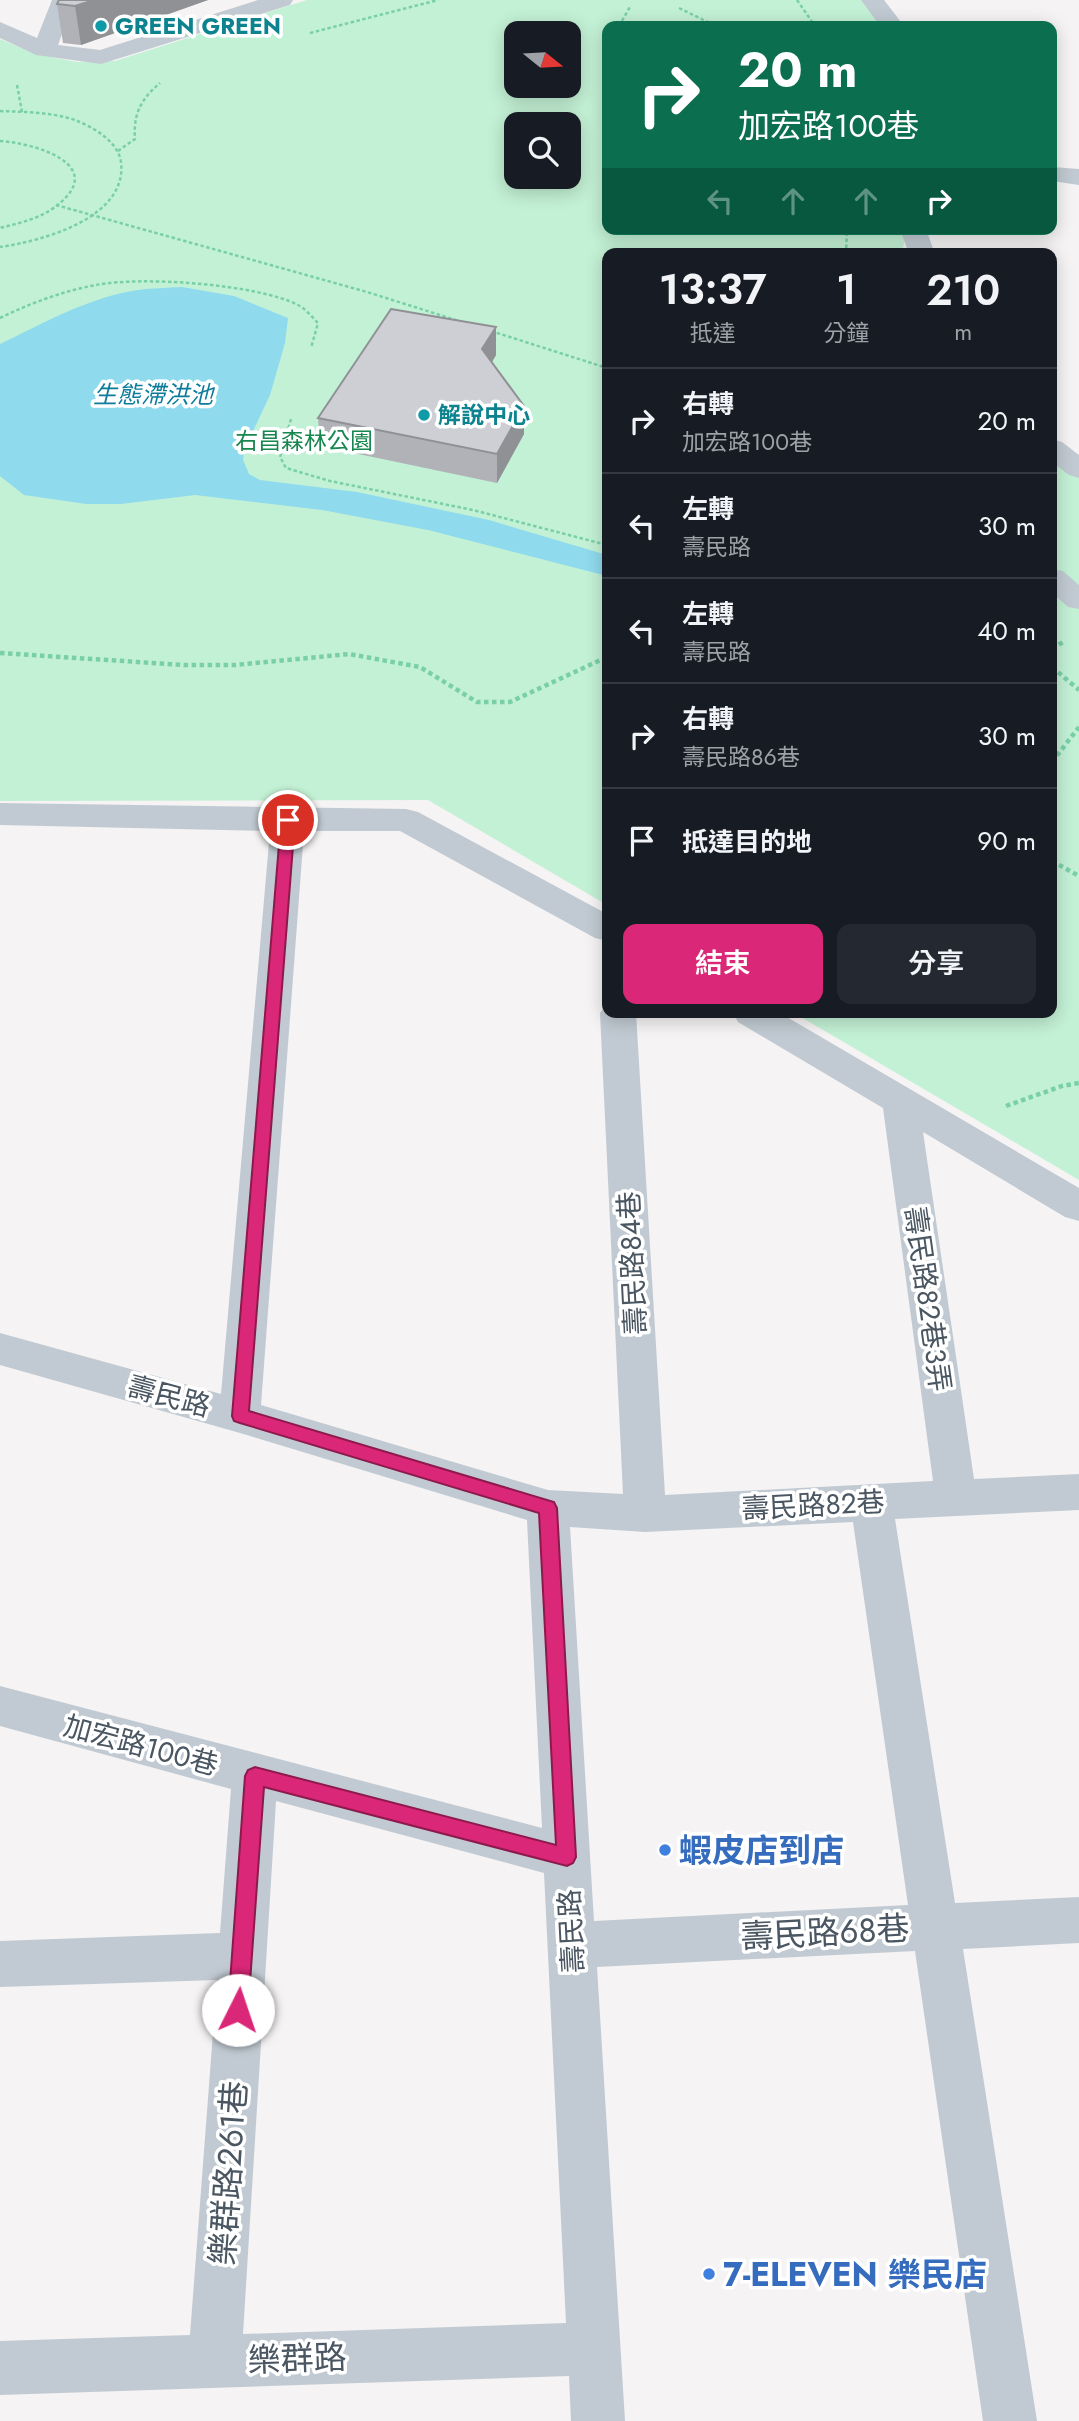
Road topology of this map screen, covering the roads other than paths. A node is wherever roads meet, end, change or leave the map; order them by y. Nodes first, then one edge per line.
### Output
1 (62, 0) edge
2 (282, 0) edge
3 (872, 0) edge
4 (888, 21) edge
5 (0, 29) edge
6 (44, 50) junction
7 (1057, 175) edge
8 (1079, 177) edge
9 (1057, 453) edge
10 (1079, 468) edge
11 (1057, 582) edge
12 (1079, 600) edge
13 (0, 814) edge
14 (288, 820) junction
15 (602, 926) edge
16 (618, 1018) edge
17 (760, 1018) edge
18 (900, 1100) junction
19 (1079, 1206) edge
20 (4, 1358) edge
21 (240, 1416) junction
22 (1079, 1492) edge
23 (956, 1497) junction
24 (871, 1502) junction
25 (548, 1508) junction
26 (645, 1514) junction
27 (0, 1706) edge
28 (255, 1776) junction
29 (567, 1857) junction
30 (1079, 1920) edge
31 (936, 1927) junction
32 (571, 1945) junction
33 (242, 1956) junction
34 (0, 1964) edge
35 (593, 2349) junction
36 (215, 2361) junction
37 (0, 2368) edge
38 (598, 2421) edge
39 (1010, 2421) edge

1 - 6 street
2 - 6 street
3 - 4 street
5 - 6 street
7 - 8 street
9 - 10 street
11 - 12 street
13 - 14 street
14 - 15 street
14 - 21 street
16 - 26 street, 壽民路84巷
17 - 18 street
18 - 19 street
18 - 23 street, 壽民路82巷3弄
20 - 21 street, 壽民路
21 - 25 street, 壽民路
22 - 23 street, 壽民路82巷
23 - 24 street, 壽民路82巷
24 - 26 street, 壽民路82巷
24 - 31 street
25 - 26 street, 壽民路82巷
25 - 29 street, 壽民路
27 - 28 street, 加宏路100巷
28 - 29 street, 加宏路100巷
28 - 33 street, 樂群路261巷
29 - 32 street, 壽民路
30 - 31 street, 壽民路68巷
31 - 32 street, 壽民路68巷
31 - 39 street
32 - 35 street, 壽民路
33 - 34 street
33 - 36 street, 樂群路261巷
35 - 36 street, 樂群路
35 - 38 street, 壽民路
36 - 37 street, 樂群路

